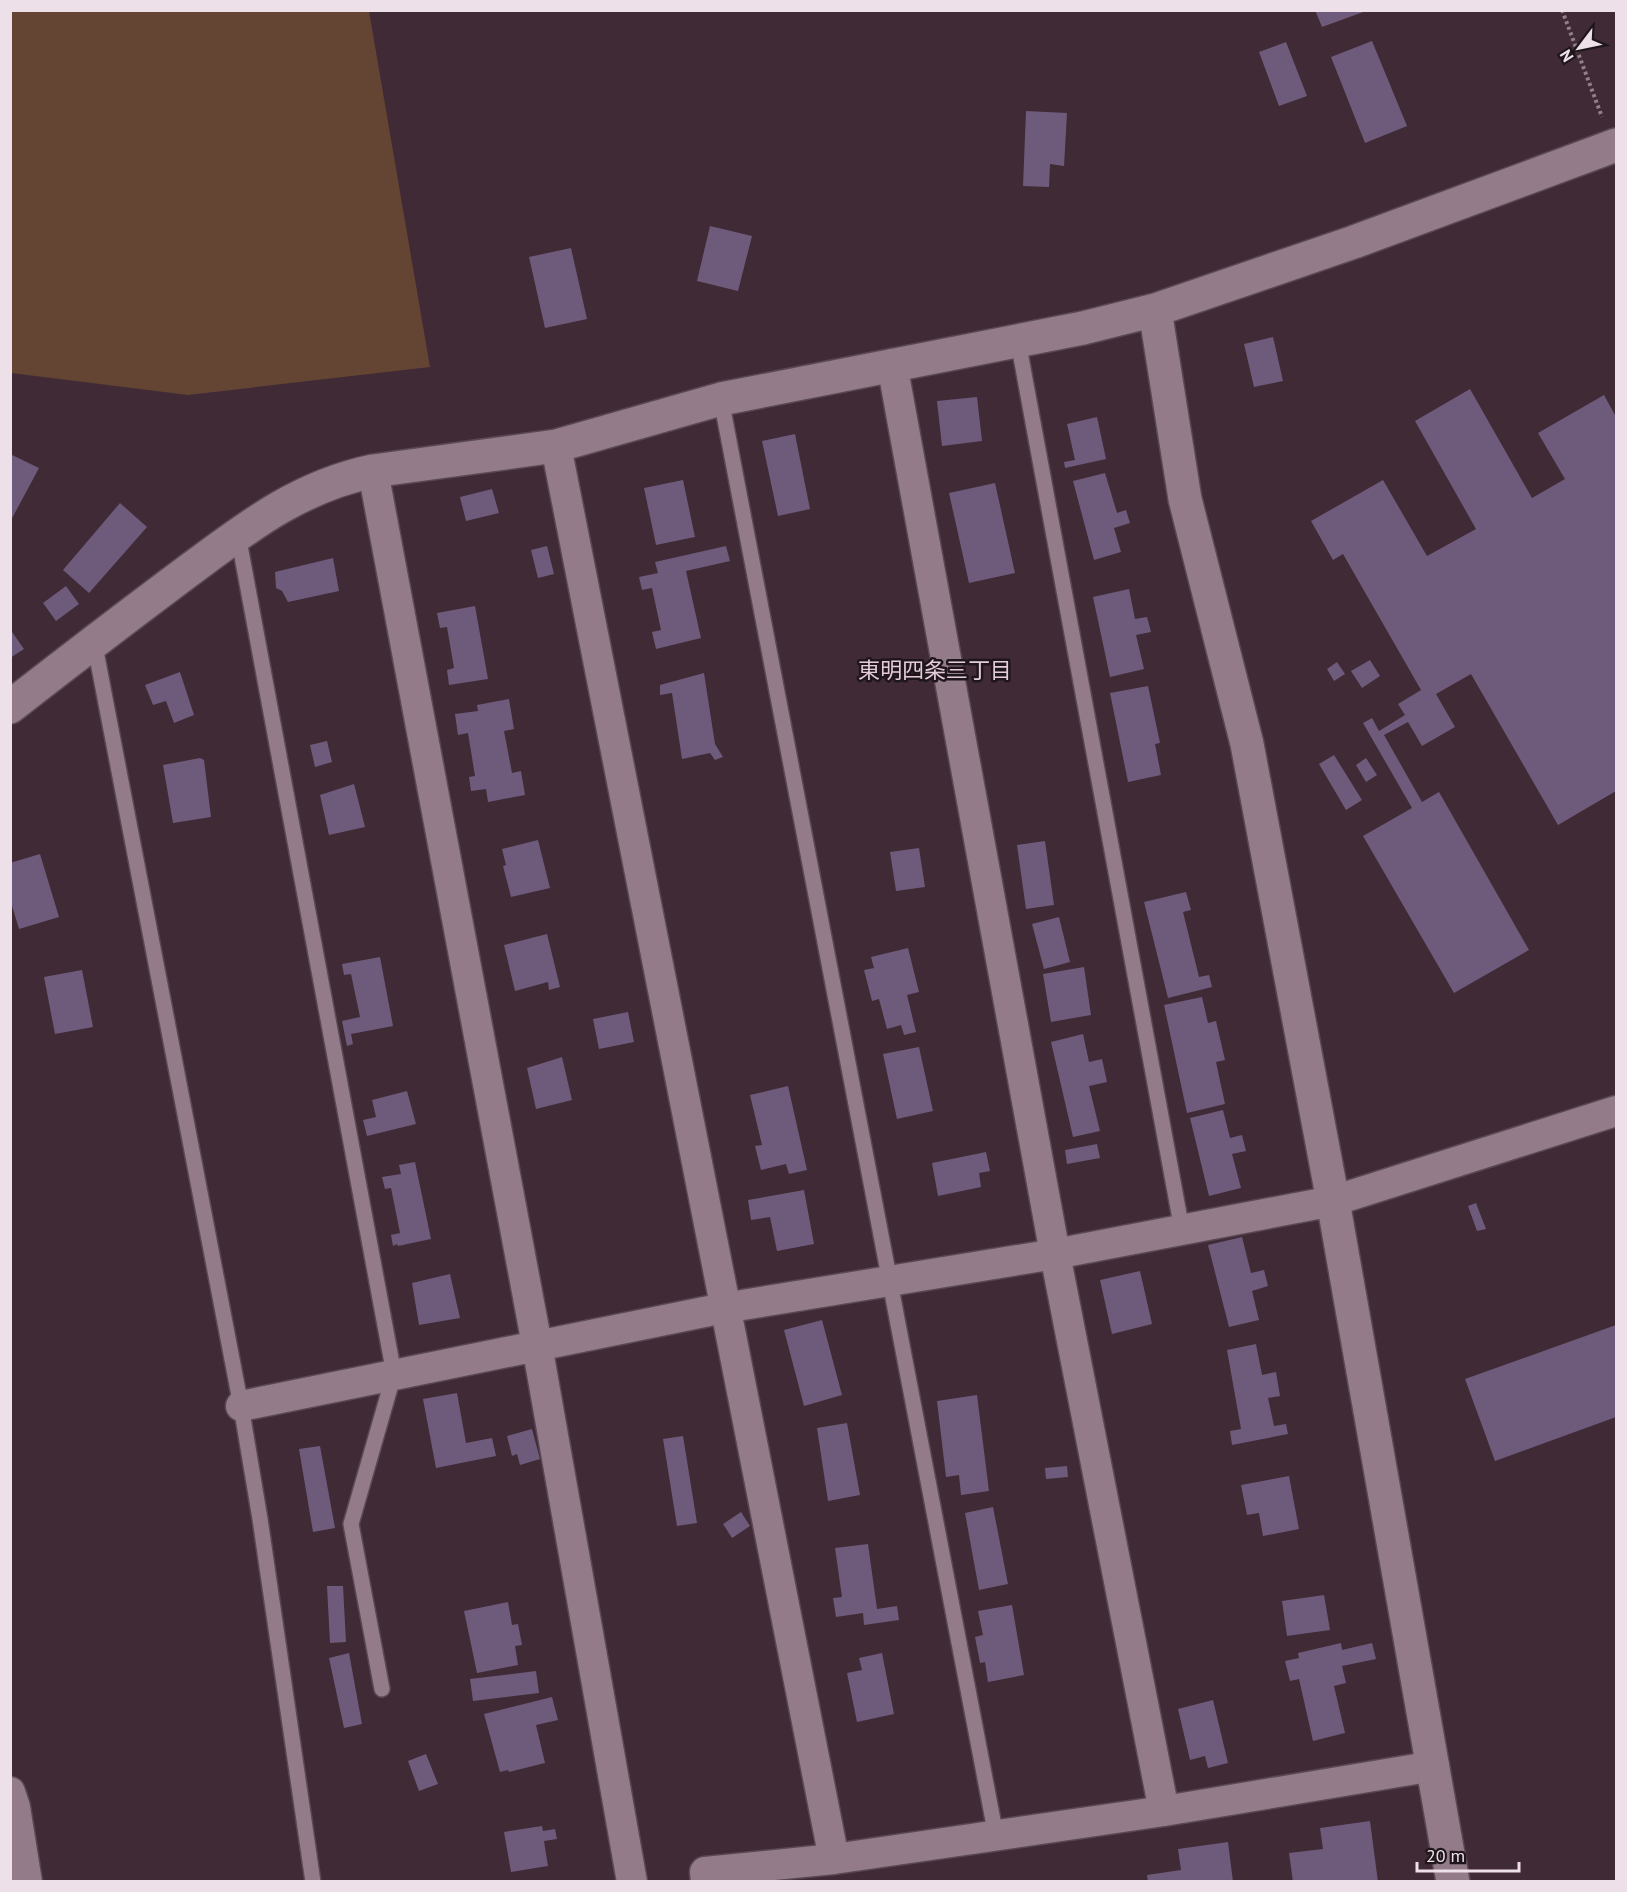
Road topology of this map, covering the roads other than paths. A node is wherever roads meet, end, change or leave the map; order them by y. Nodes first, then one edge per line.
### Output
1 (1615, 146) edge
2 (1155, 310) junction
3 (1018, 341) junction
4 (892, 364) junction
5 (721, 399) junction
6 (556, 446) junction
7 (373, 471) junction
8 (238, 535) junction
9 (94, 641) junction
10 (10, 707) edge
11 (1617, 1111) edge
12 (1333, 1201) junction
13 (1182, 1230) junction
14 (1055, 1254) junction
15 (890, 1281) junction
16 (724, 1308) junction
17 (537, 1345) junction
18 (394, 1374) junction
19 (241, 1406) junction
20 (382, 1689) dead end
21 (1434, 1766) junction
22 (10, 1792) edge
23 (1164, 1811) junction
24 (996, 1836) junction
25 (834, 1859) junction
26 (27, 1881) edge
27 (313, 1881) edge
28 (632, 1881) edge
29 (706, 1881) edge
30 (1453, 1881) edge

1 - 2 street
2 - 3 street
2 - 12 street
3 - 4 street
3 - 13 lane
4 - 5 street
4 - 14 street
5 - 6 street
5 - 15 lane
6 - 7 street
6 - 16 street
7 - 8 street
7 - 17 street
8 - 9 street
8 - 18 lane
9 - 10 street
9 - 19 lane
11 - 12 street
12 - 13 street
12 - 21 street
13 - 14 street
14 - 15 street
14 - 23 street
15 - 16 street
15 - 24 lane
16 - 17 street
16 - 25 street
17 - 18 street
17 - 28 street
18 - 19 street
18 - 20 lane
19 - 27 lane
21 - 23 street
21 - 30 street
22 - 26 street
23 - 24 street
24 - 25 street
25 - 29 street

